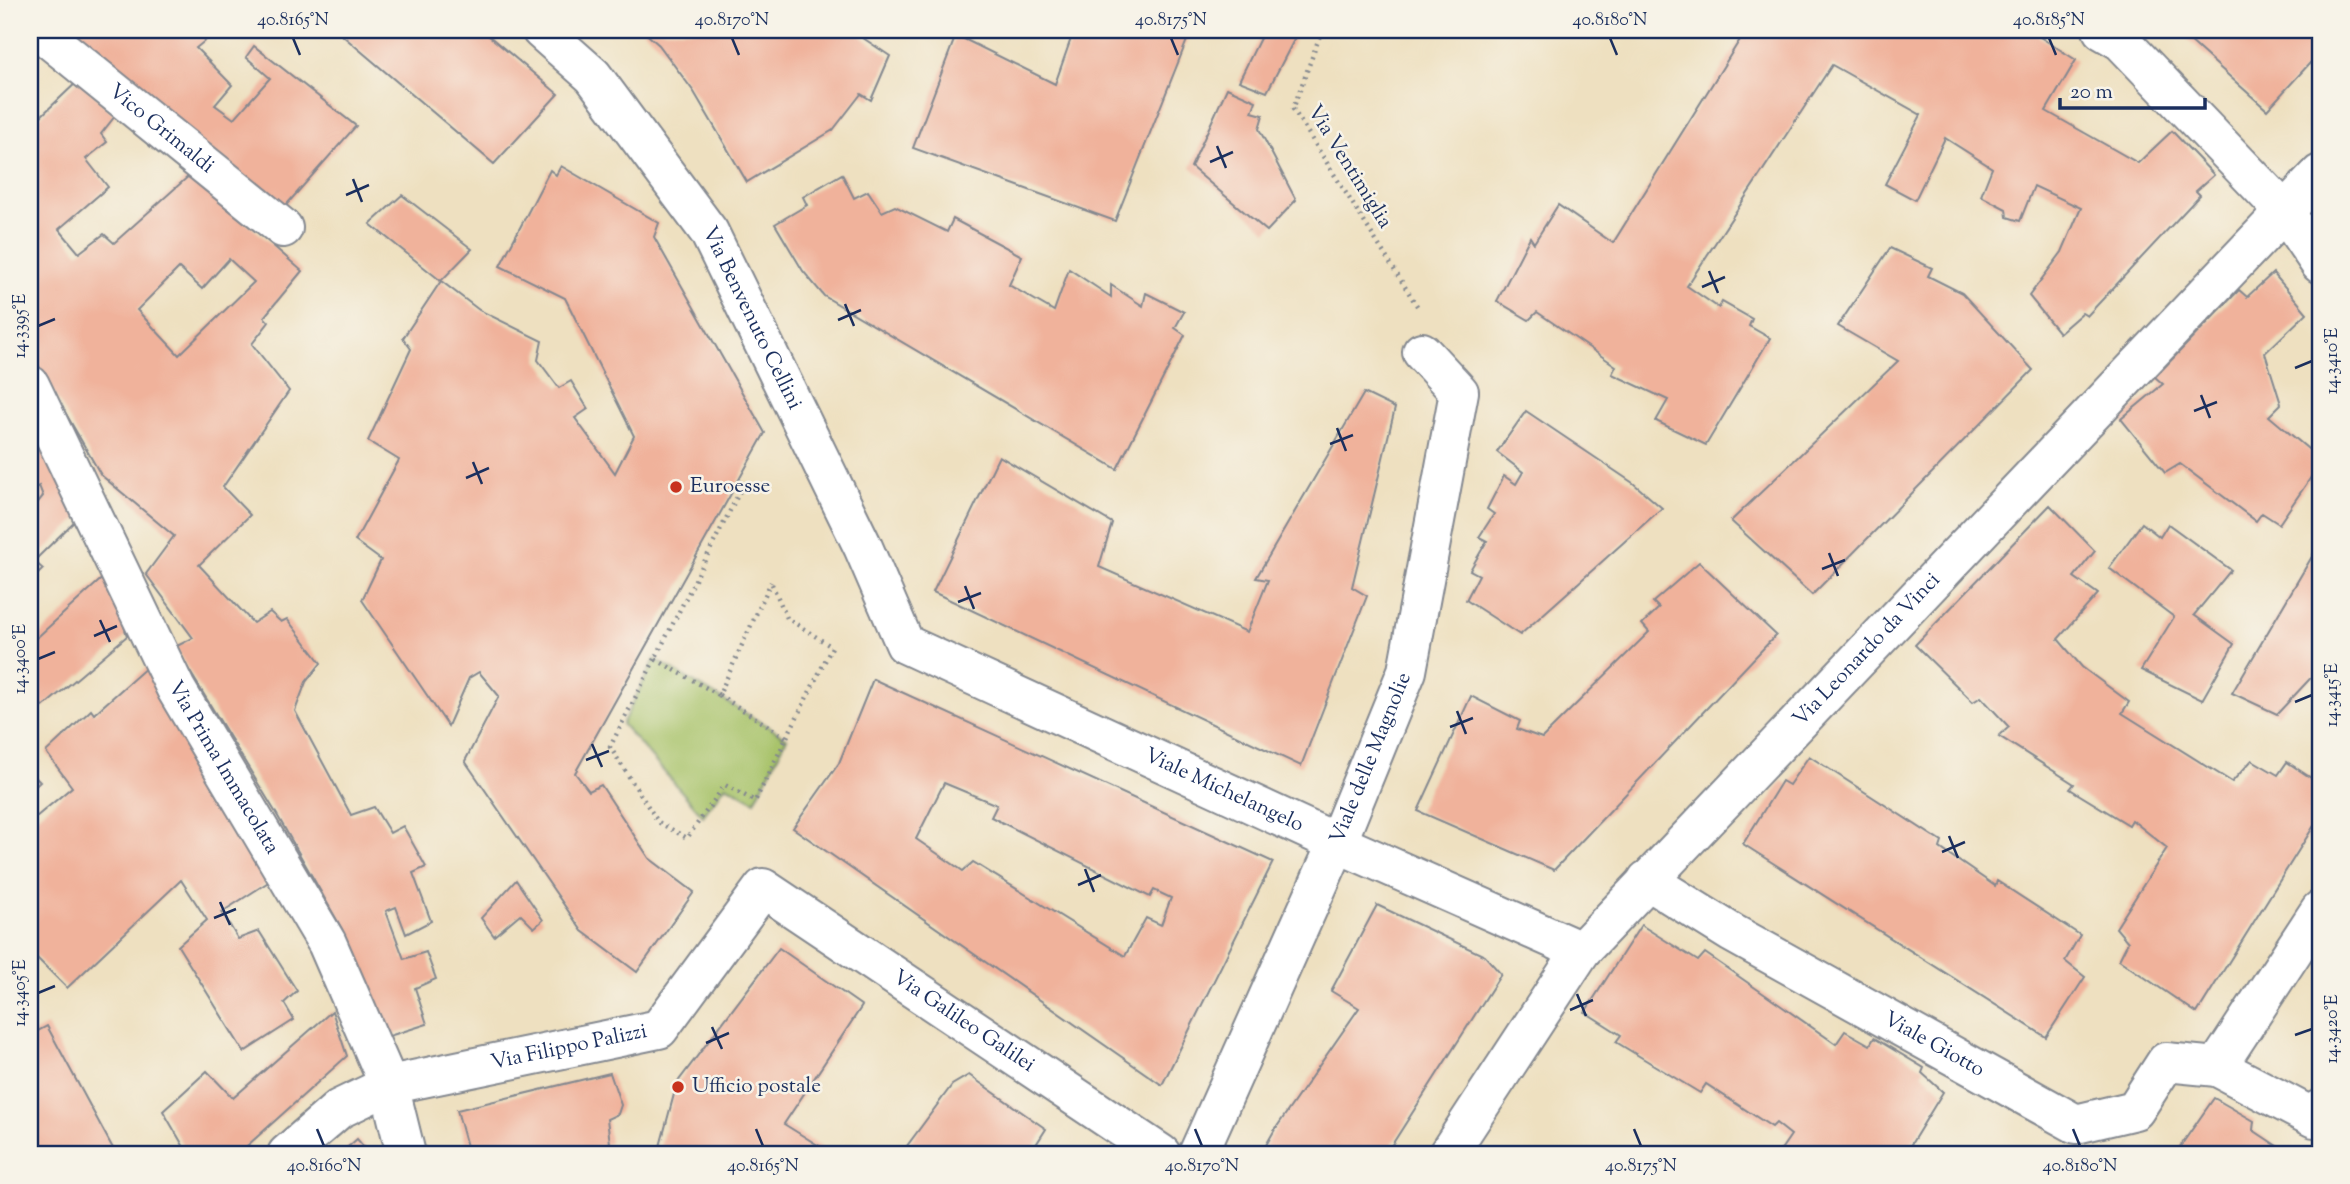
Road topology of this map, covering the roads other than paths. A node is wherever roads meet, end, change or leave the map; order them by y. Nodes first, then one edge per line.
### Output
1 (38, 30) edge
2 (541, 30) edge
3 (2102, 30) edge
4 (2320, 174) edge
5 (2285, 212) junction
6 (283, 228) dead end
7 (2320, 264) edge
8 (1422, 352) dead end
9 (30, 385) edge
10 (905, 644) joint
11 (1337, 843) junction
12 (1647, 880) junction
13 (763, 888) joint
14 (2320, 910) edge
15 (1581, 951) junction
16 (2217, 1067) junction
17 (389, 1085) junction
18 (2320, 1109) edge
19 (1109, 1140) edge
20 (287, 1154) edge
21 (406, 1154) edge
22 (1161, 1154) edge
23 (1198, 1154) edge
24 (1448, 1154) edge

1 - 6 street, Vico Grimaldi
2 - 10 street, Via Benvenuto Cellini
3 - 5 street
4 - 5 street, Via Leonardo da Vinci
5 - 7 street
5 - 12 street, Via Leonardo da Vinci
8 - 11 street, Viale delle Magnolie
9 - 17 street, Via Prima Immacolata
10 - 11 street, Viale Michelangelo
11 - 15 street, Viale Michelangelo
11 - 23 street, Viale delle Magnolie
12 - 15 street, Via Leonardo da Vinci
12 - 16 street, Viale Giotto
13 - 17 street, Via Filippo Palizzi
13 - 19 street, Via Galileo Galilei
14 - 16 street
15 - 24 street, Via Leonardo da Vinci
16 - 18 street
17 - 20 street, Via Filippo Palizzi
17 - 21 street, Via Prima Immacolata
19 - 22 street, Via Galileo Galilei

